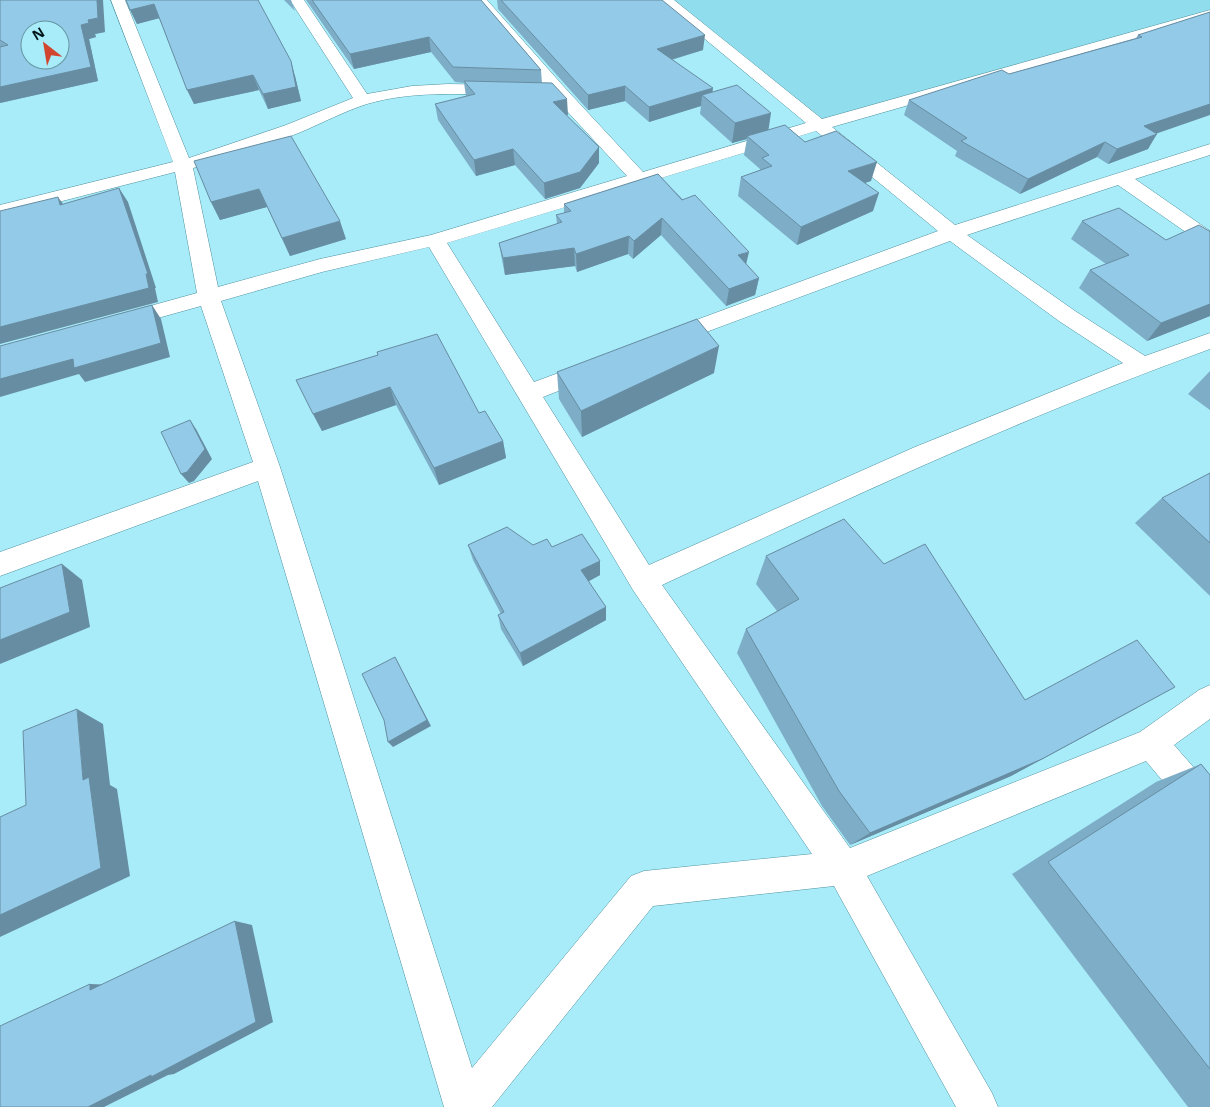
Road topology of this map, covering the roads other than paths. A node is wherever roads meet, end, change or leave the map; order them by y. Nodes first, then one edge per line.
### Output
1 (118, 0) edge
2 (297, 0) edge
3 (665, 0) edge
4 (488, 3) edge
5 (1210, 14) edge
6 (559, 92) junction
7 (363, 100) junction
8 (818, 125) junction
9 (1210, 149) edge
10 (183, 165) junction
11 (639, 178) junction
12 (1122, 179) junction
13 (0, 211) edge
14 (952, 233) junction
15 (435, 240) junction
16 (1210, 240) edge
17 (209, 298) junction
18 (105, 326) edge
19 (1210, 340) edge
20 (646, 347) edge
21 (610, 362) edge
22 (1141, 364) junction
23 (528, 394) junction
24 (267, 467) junction
25 (0, 564) edge
26 (643, 580) junction
27 (1210, 700) edge
28 (1151, 743) junction
29 (1210, 811) edge
30 (843, 868) junction
31 (465, 1107) edge
32 (978, 1107) edge

1 - 10 street
2 - 7 street
3 - 8 street
4 - 6 street
5 - 8 street
6 - 7 street
6 - 11 street
7 - 10 street
8 - 11 street
8 - 14 street
9 - 12 street
10 - 13 street
10 - 17 street
11 - 15 street
12 - 14 street
12 - 16 street
14 - 20 street
14 - 22 street
15 - 17 street
15 - 23 street
17 - 18 street
17 - 24 street
19 - 22 street
21 - 23 street
22 - 26 street
23 - 26 street
24 - 25 street
24 - 31 street
26 - 30 street
27 - 28 street
28 - 29 street
28 - 30 street
30 - 31 street
30 - 32 street

